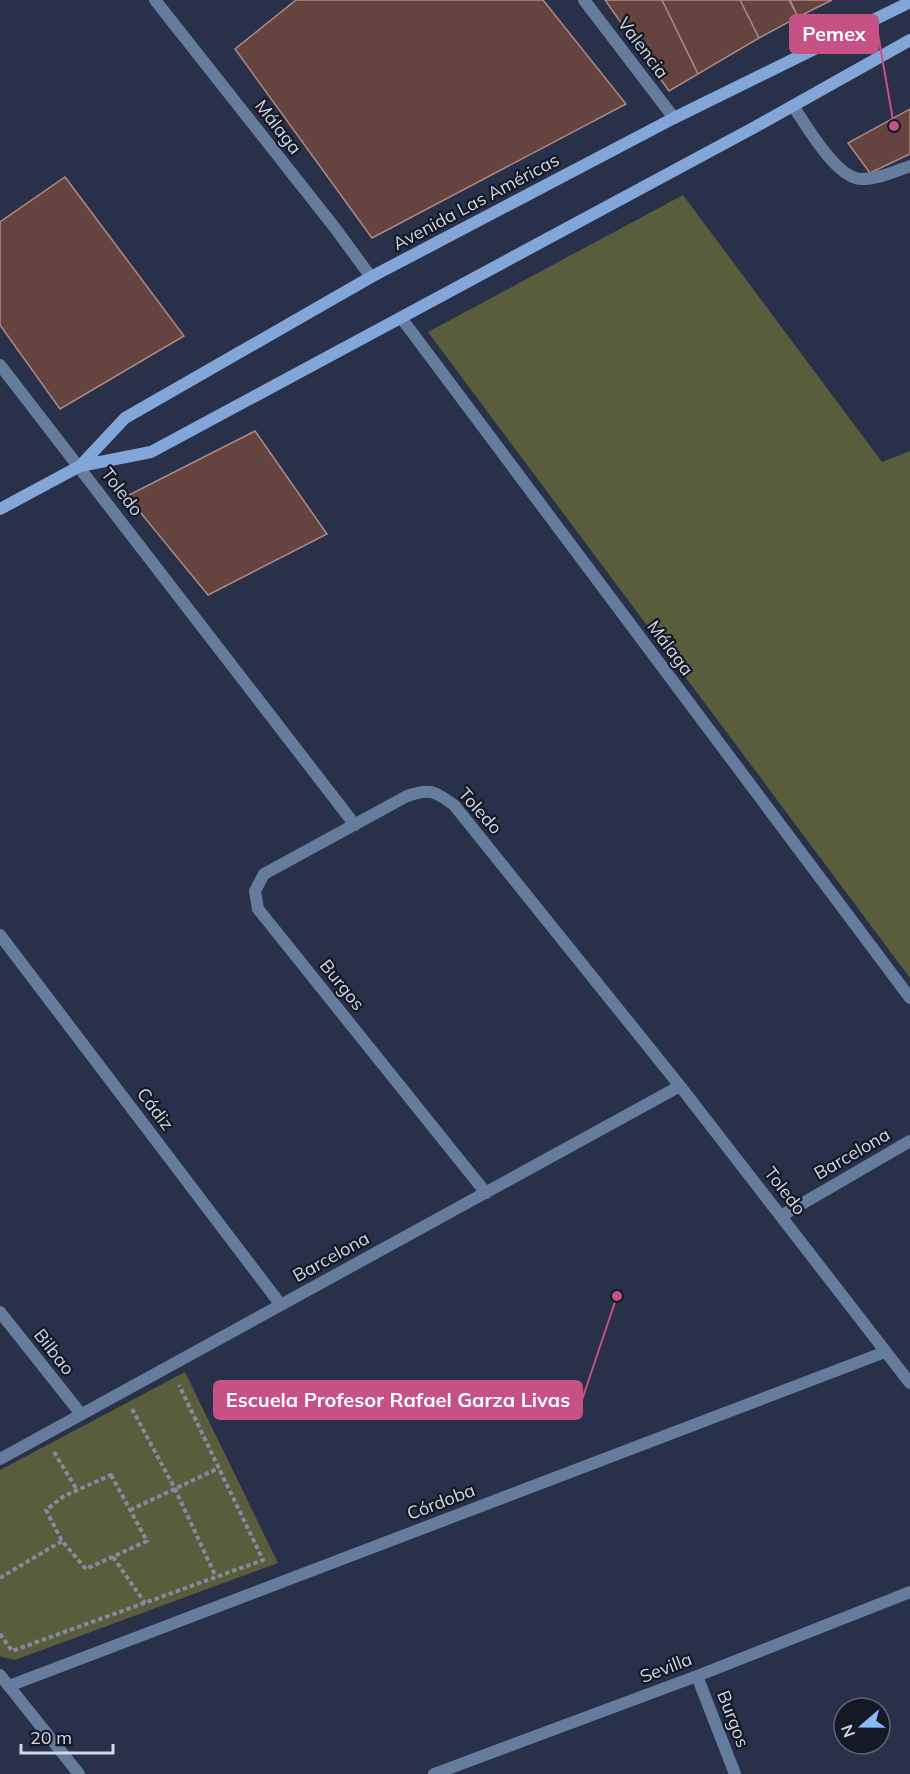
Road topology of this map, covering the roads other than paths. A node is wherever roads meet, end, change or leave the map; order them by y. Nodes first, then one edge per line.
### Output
1 (155, 0) edge
2 (584, 0) edge
3 (910, 2) edge
4 (910, 40) edge
5 (793, 106) junction
6 (674, 118) junction
7 (910, 166) edge
8 (371, 277) junction
9 (402, 319) junction
10 (0, 365) edge
11 (80, 466) junction
12 (0, 509) edge
13 (355, 825) junction
14 (0, 935) edge
15 (910, 998) edge
16 (680, 1086) junction
17 (910, 1141) edge
18 (486, 1193) junction
19 (781, 1216) junction
20 (281, 1305) junction
21 (0, 1312) edge
22 (885, 1352) junction
23 (910, 1383) edge
24 (81, 1414) junction
25 (0, 1460) edge
26 (910, 1592) edge
27 (0, 1675) edge
28 (697, 1676) junction
29 (9, 1686) junction
30 (79, 1774) edge
31 (434, 1774) edge
32 (735, 1774) edge

1 - 8 street, Málaga
2 - 6 street, Valencia
3 - 6 main road, Avenida Las Américas
4 - 5 main road, Avenida Las Américas
5 - 7 street
5 - 9 main road, Avenida Las Américas
6 - 8 main road, Avenida Las Américas
8 - 11 main road, Avenida Las Américas
9 - 11 main road, Avenida Las Américas
9 - 15 street, Málaga
10 - 11 street, Toledo
11 - 12 main road, Avenida Las Américas
11 - 13 street, Toledo
13 - 16 street, Toledo
13 - 18 street, Burgos
14 - 20 street, Cádiz
16 - 18 street, Barcelona
16 - 19 street, Toledo
17 - 19 street, Barcelona
18 - 20 street, Barcelona
19 - 22 street, Toledo
20 - 24 street, Barcelona
21 - 24 street, Bilbao
22 - 23 street, Toledo
22 - 29 street, Córdoba
24 - 25 street, Barcelona
26 - 28 street, Sevilla
27 - 29 street
28 - 31 street, Sevilla
28 - 32 street, Burgos
29 - 30 street

